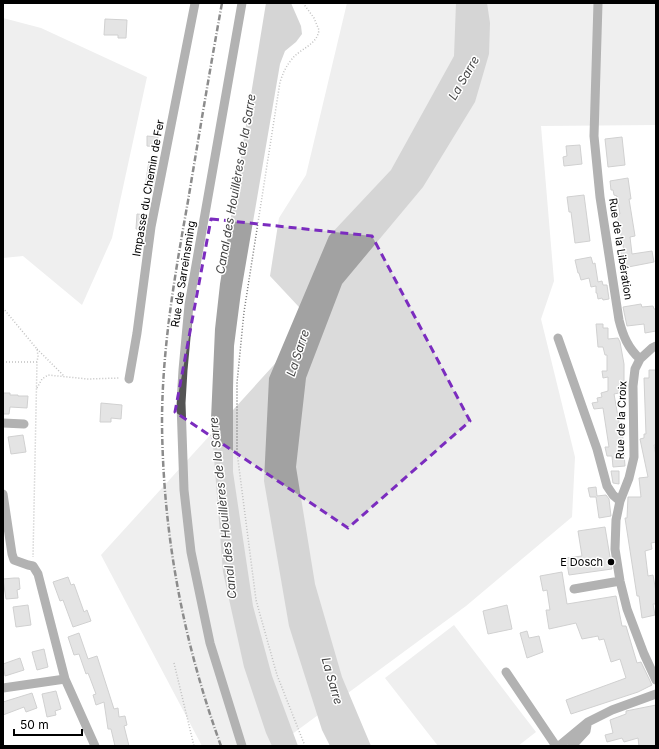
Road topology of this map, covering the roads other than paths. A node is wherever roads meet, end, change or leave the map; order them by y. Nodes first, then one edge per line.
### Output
1 (195, 3) edge
2 (242, 3) edge
3 (598, 3) edge
4 (558, 338) dead end
5 (656, 346) edge
6 (640, 359) junction
7 (128, 379) road end
8 (3, 424) edge
9 (24, 424) dead end
10 (3, 494) edge
11 (620, 501) junction
12 (620, 582) junction
13 (574, 589) dead end
14 (506, 672) dead end
15 (65, 679) junction
16 (656, 680) edge
17 (3, 688) edge
18 (656, 694) edge
19 (588, 722) junction
20 (239, 733) junction
21 (95, 746) edge
22 (242, 746) edge
23 (246, 746) edge
24 (557, 746) edge
25 (572, 746) edge

1 - 7 street, Impasse du Chemin de Fer
2 - 20 street, Rue de Sarreinsming
3 - 6 street, Rue de la Libération
4 - 11 street
5 - 6 street
6 - 11 street, Rue de la Croix
8 - 9 street
10 - 15 street
11 - 12 street, Rue de la Croix
12 - 13 street
12 - 16 street, Rue de la Croix
14 - 24 street
15 - 17 street
15 - 21 street
18 - 19 street
19 - 24 street
19 - 25 street
20 - 22 street
20 - 23 street

